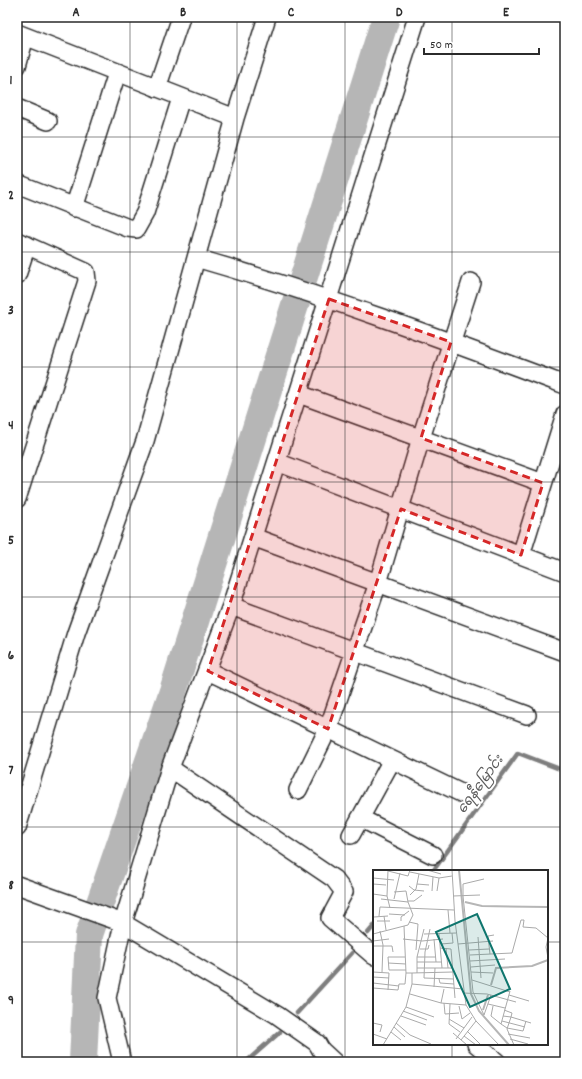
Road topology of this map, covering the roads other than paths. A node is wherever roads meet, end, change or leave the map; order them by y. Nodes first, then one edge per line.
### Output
1 (181, 17) edge
2 (267, 17) edge
3 (417, 17) edge
4 (21, 35) edge
5 (17, 66) edge
6 (117, 74) junction
7 (156, 88) junction
8 (181, 98) junction
9 (17, 108) edge
10 (235, 118) junction
11 (48, 121) dead end
12 (17, 184) edge
13 (74, 208) junction
14 (22, 243) edge
15 (196, 258) junction
16 (17, 275) edge
17 (471, 282) dead end
18 (329, 299) junction
19 (451, 342) junction
20 (565, 385) edge
21 (299, 394) junction
22 (565, 414) edge
23 (421, 438) junction
24 (277, 462) junction
25 (543, 483) junction
26 (17, 499) edge
27 (401, 509) junction
28 (253, 537) junction
29 (521, 555) junction
30 (565, 572) edge
31 (378, 583) junction
32 (231, 606) junction
33 (355, 652) junction
34 (565, 652) edge
35 (208, 671) junction
36 (527, 715) dead end
37 (328, 729) junction
38 (392, 760) junction
39 (170, 768) junction
40 (298, 790) dead end
41 (462, 794) dead end
42 (360, 818) junction
43 (17, 828) edge
44 (351, 835) dead end
45 (433, 855) dead end
46 (17, 885) edge
47 (123, 923) junction
48 (373, 955) edge
49 (477, 1045) edge
50 (316, 1056) edge
51 (122, 1062) edge
52 (334, 1062) edge
53 (497, 1062) edge

1 - 7 street
2 - 10 street
3 - 18 street
4 - 5 street
4 - 6 street
6 - 7 street
6 - 13 street
7 - 8 street
8 - 10 street
8 - 13 street
9 - 11 street
10 - 15 street
12 - 13 street
14 - 16 street
14 - 26 street
15 - 18 street
15 - 43 street
17 - 19 street
18 - 19 street
18 - 21 street
19 - 20 street
19 - 23 street
21 - 23 street
21 - 24 street
22 - 25 street
23 - 25 street
23 - 27 street
24 - 27 street
24 - 28 street
25 - 29 street
27 - 29 street
27 - 31 street
28 - 31 street
28 - 32 street
29 - 30 street
31 - 33 street
31 - 34 street
32 - 33 street
32 - 35 street
33 - 36 street
33 - 37 street
35 - 37 street
35 - 39 street
37 - 38 street
37 - 40 street
38 - 41 street
38 - 42 street
39 - 47 street
39 - 48 street
42 - 44 street
42 - 45 street
46 - 47 street
47 - 50 street
47 - 51 street
49 - 53 street
50 - 52 street

